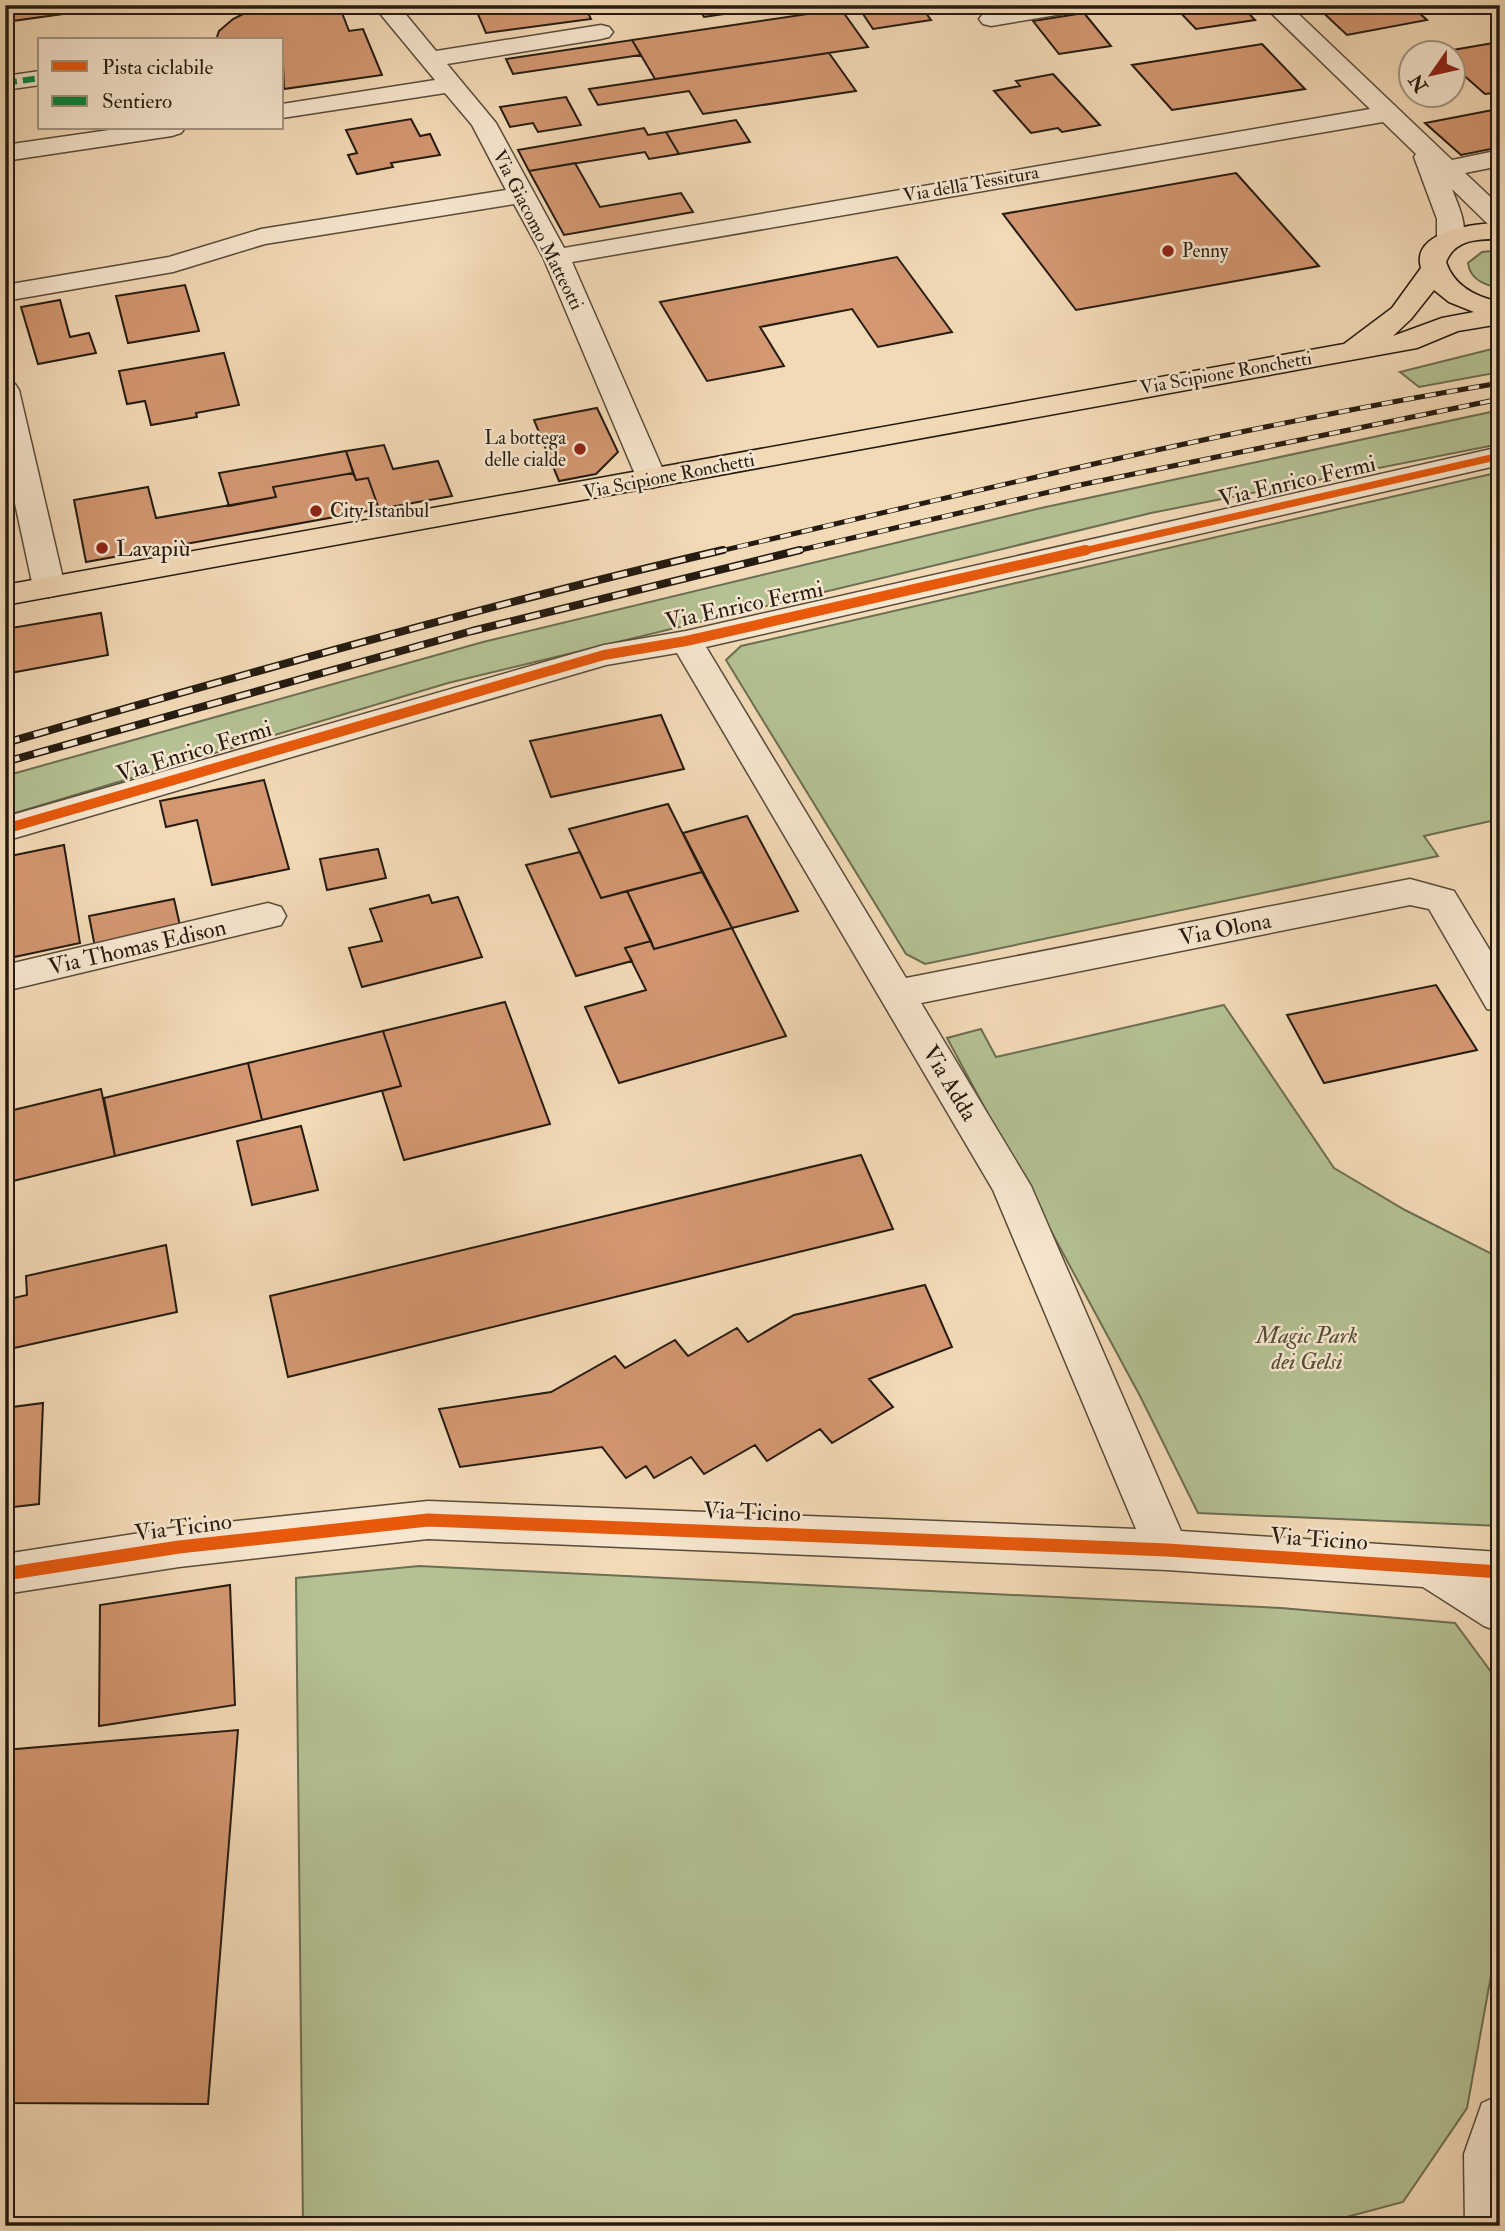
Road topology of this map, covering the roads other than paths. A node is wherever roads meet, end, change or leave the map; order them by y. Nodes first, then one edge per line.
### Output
1 (385, 5) edge
2 (1074, 5) edge
3 (1275, 5) edge
4 (991, 19) dead end
5 (601, 32) dead end
6 (430, 59) junction
7 (38, 78) edge
8 (5, 83) edge
9 (452, 85) junction
10 (284, 111) edge
11 (1387, 114) junction
12 (159, 130) edge
13 (1425, 151) junction
14 (5, 153) edge
15 (1500, 158) edge
16 (1447, 169) junction
17 (522, 195) junction
18 (1500, 222) edge
19 (1500, 231) edge
20 (1450, 240) junction
21 (556, 257) junction
22 (1434, 269) junction
23 (5, 293) edge
24 (1500, 310) edge
25 (1500, 316) edge
26 (1332, 354) junction
27 (5, 390) edge
28 (1500, 456) edge
29 (652, 479) junction
30 (49, 587) junction
31 (5, 595) edge
32 (686, 641) junction
33 (5, 829) edge
34 (268, 916) dead end
35 (5, 978) edge
36 (896, 994) junction
37 (1500, 999) edge
38 (1167, 1550) junction
39 (1432, 1568) junction
40 (1500, 1572) edge
41 (5, 1574) edge
42 (1500, 1612) edge
43 (1500, 2120) edge
44 (1492, 2226) edge

1 - 6 street, Via Giacomo Matteotti
2 - 4 street
3 - 11 street
5 - 6 street
6 - 9 street, Via Giacomo Matteotti
7 - 8 street
9 - 10 street
9 - 17 street, Via Giacomo Matteotti
11 - 13 street
11 - 21 street, Via della Tessitura
12 - 14 street
13 - 16 street
13 - 20 street
15 - 16 street
16 - 18 street
17 - 21 street, Via Giacomo Matteotti
17 - 23 street
19 - 20 main road
20 - 22 main road, Via Scipione Ronchetti
21 - 29 street, Via Giacomo Matteotti
22 - 24 main road
22 - 26 main road, Via Scipione Ronchetti
25 - 26 main road, Via Scipione Ronchetti
26 - 29 main road, Via Scipione Ronchetti
27 - 30 street
28 - 32 street, Via Enrico Fermi
29 - 30 main road, Via Scipione Ronchetti
30 - 31 main road, Via Scipione Ronchetti
32 - 33 street, Via Enrico Fermi
32 - 36 street, Via Adda
34 - 35 street, Via Thomas Edison
36 - 37 street, Via Olona
36 - 38 street, Via Adda
38 - 39 street, Via Ticino
38 - 41 street, Via Ticino
39 - 40 street, Via Ticino
39 - 42 street
43 - 44 street

